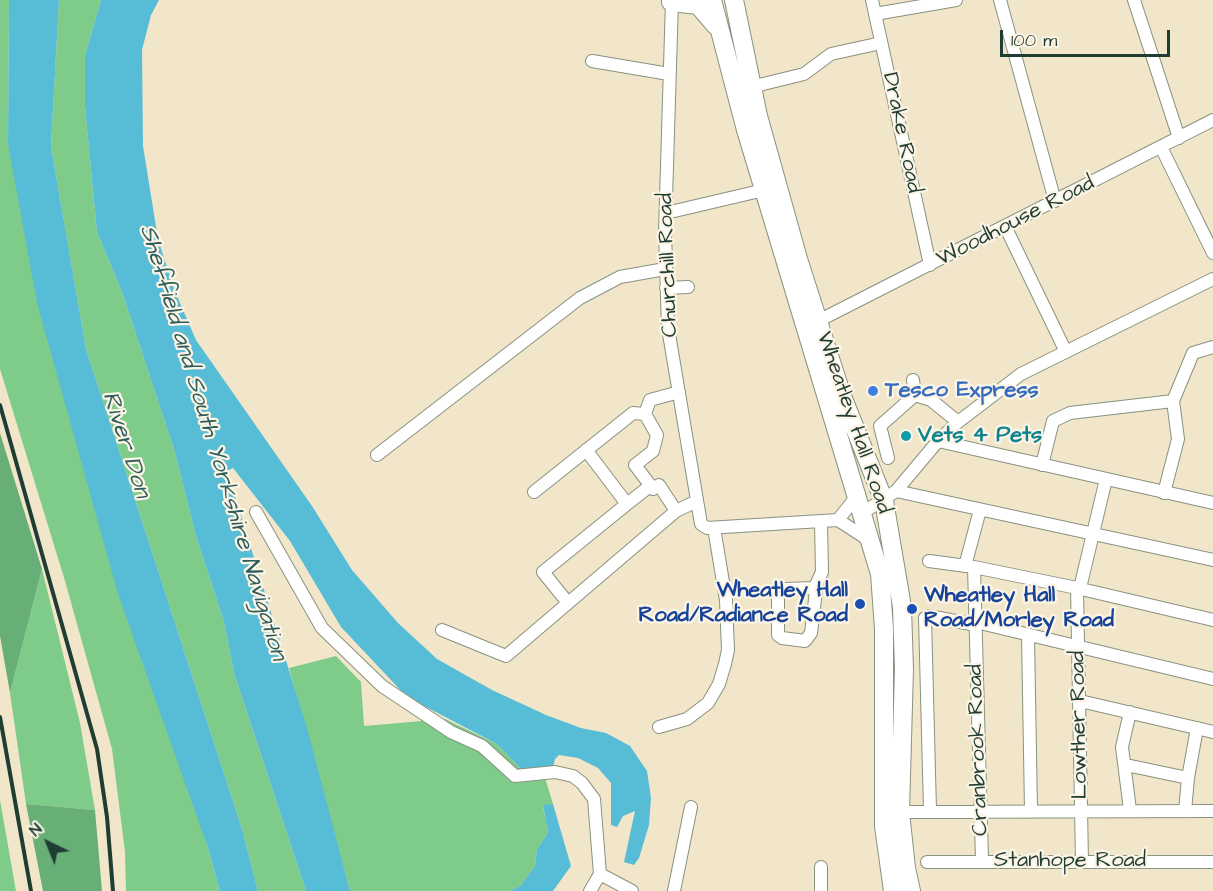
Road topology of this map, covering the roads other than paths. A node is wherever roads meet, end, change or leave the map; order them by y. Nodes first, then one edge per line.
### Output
1 (712, 0) edge
2 (734, 0) edge
3 (872, 0) edge
4 (956, 0) edge
5 (1000, 0) edge
6 (1134, 0) edge
7 (671, 1) edge
8 (875, 14) junction
9 (723, 41) junction
10 (881, 43) junction
11 (592, 62) dead end
12 (669, 74) junction
13 (751, 87) junction
14 (1213, 120) edge
15 (1179, 138) junction
16 (1161, 147) junction
17 (764, 190) junction
18 (1055, 201) junction
19 (666, 213) junction
20 (1005, 226) junction
21 (1213, 253) edge
22 (930, 266) junction
23 (665, 269) junction
24 (1213, 279) edge
25 (688, 287) dead end
26 (666, 288) junction
27 (818, 321) junction
28 (1213, 346) edge
29 (1066, 352) junction
30 (914, 380) dead end
31 (679, 392) junction
32 (915, 395) junction
33 (1173, 401) junction
34 (645, 414) junction
35 (958, 422) junction
36 (938, 441) junction
37 (586, 450) junction
38 (377, 455) dead end
39 (888, 458) dead end
40 (1042, 465) junction
41 (1106, 480) junction
42 (650, 486) junction
43 (534, 492) dead end
44 (1164, 493) junction
45 (697, 501) junction
46 (874, 502) junction
47 (1211, 503) edge
48 (627, 504) junction
49 (980, 510) junction
50 (676, 511) junction
51 (256, 512) dead end
52 (837, 520) junction
53 (821, 522) junction
54 (708, 527) junction
55 (1092, 536) junction
56 (869, 540) junction
57 (1213, 560) edge
58 (929, 561) dead end
59 (970, 566) junction
60 (1079, 588) junction
61 (814, 589) junction
62 (568, 603) junction
63 (1213, 620) edge
64 (976, 624) junction
65 (442, 630) dead end
66 (1028, 635) junction
67 (1078, 647) junction
68 (1213, 679) edge
69 (1080, 701) junction
70 (1130, 712) junction
71 (659, 727) dead end
72 (1197, 728) junction
73 (1213, 732) edge
74 (1126, 765) junction
75 (1188, 778) junction
76 (691, 807) dead end
77 (930, 810) junction
78 (1130, 810) junction
79 (981, 811) junction
80 (1031, 811) junction
81 (1185, 811) junction
82 (1213, 811) edge
83 (900, 812) junction
84 (1082, 813) junction
85 (982, 860) junction
86 (927, 862) dead end
87 (1082, 862) junction
88 (1213, 862) edge
89 (821, 867) dead end
90 (600, 874) junction
91 (590, 891) edge
92 (632, 891) edge
93 (674, 891) edge
94 (821, 891) edge
95 (893, 891) edge
96 (911, 891) edge

1 - 9 highway, Wheatley Hall Road
2 - 13 highway, Wheatley Hall Road
3 - 8 street, Drake Road
4 - 8 street
5 - 18 street
6 - 15 street
7 - 9 highway
7 - 12 street, Churchill Road
8 - 10 street, Drake Road
9 - 17 highway, Wheatley Hall Road
10 - 13 street
10 - 22 street, Drake Road
11 - 12 street
12 - 19 street, Churchill Road
13 - 27 highway, Wheatley Hall Road
14 - 15 street, Woodhouse Road
15 - 16 street, Woodhouse Road
16 - 18 street, Woodhouse Road
16 - 21 street
17 - 19 street
17 - 46 highway, Wheatley Hall Road
18 - 20 street, Woodhouse Road
19 - 23 street, Churchill Road
20 - 22 street, Woodhouse Road
20 - 29 street
22 - 27 street, Woodhouse Road
23 - 26 street, Churchill Road
23 - 38 street
24 - 29 street
25 - 26 street
26 - 31 street, Churchill Road
27 - 46 highway, Wheatley Hall Road
28 - 33 street
29 - 35 street
30 - 32 street
31 - 34 street
31 - 45 street, Churchill Road
32 - 35 street
32 - 39 street
33 - 40 street
33 - 44 street
34 - 37 street
34 - 42 street
35 - 36 street
36 - 40 street
36 - 46 street
37 - 43 street
37 - 48 street
40 - 41 street
41 - 44 street
41 - 55 street, Lowther Road
42 - 48 street
42 - 50 street
44 - 47 street
45 - 50 street
45 - 54 street, Churchill Road
46 - 49 street
46 - 52 street
46 - 56 highway, Wheatley Hall Road
46 - 83 highway, Wheatley Hall Road
48 - 62 street
49 - 55 street
49 - 59 street, Cranbrook Road
50 - 62 street
51 - 90 street
52 - 53 street
52 - 56 street
53 - 54 street
53 - 61 street
54 - 71 street, Churchill Road
55 - 57 street
55 - 60 street, Lowther Road
56 - 95 highway, Wheatley Hall Road
58 - 59 street
59 - 60 street
59 - 64 street, Cranbrook Road
60 - 63 street
60 - 67 street, Lowther Road
61 - 61 street
62 - 65 street
64 - 66 street
64 - 77 street
64 - 79 street, Cranbrook Road
66 - 67 street
66 - 80 street
67 - 68 street
67 - 69 street, Lowther Road
69 - 70 street
69 - 84 street, Lowther Road
70 - 72 street
70 - 74 street
72 - 73 street
72 - 75 street
74 - 75 street
74 - 78 street
75 - 81 street
76 - 93 street
77 - 79 street
77 - 83 street
78 - 81 street
78 - 84 street
79 - 80 street
79 - 85 street, Cranbrook Road
80 - 84 street
81 - 82 street
83 - 96 highway, Wheatley Hall Road
84 - 87 street, Lowther Road
85 - 86 street, Stanhope Road
85 - 87 street, Stanhope Road
87 - 88 street, Stanhope Road
89 - 94 street
90 - 91 street
90 - 92 street

